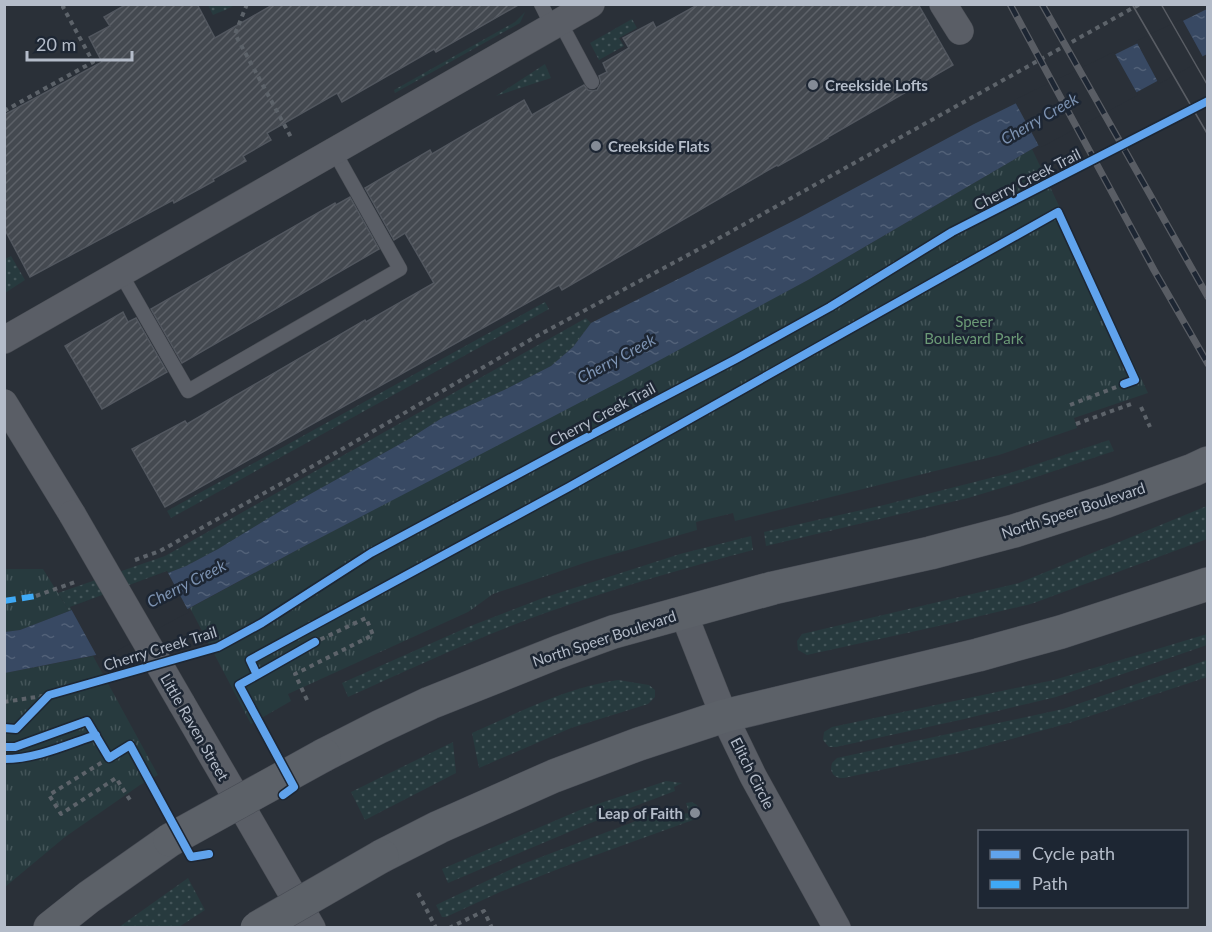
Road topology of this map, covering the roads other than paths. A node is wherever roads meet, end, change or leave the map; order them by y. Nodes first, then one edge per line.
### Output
1 (591, 4) edge
2 (943, 4) edge
3 (551, 18) edge
4 (960, 31) dead end
5 (592, 82) dead end
6 (334, 152) junction
7 (121, 274) junction
8 (4, 340) edge
9 (4, 403) edge
10 (1200, 466) edge
11 (1208, 584) edge
12 (683, 612) junction
13 (724, 716) junction
14 (50, 927) edge
15 (257, 927) edge
16 (312, 927) edge
17 (837, 927) edge

1 - 3 street
2 - 4 street
3 - 5 lane
3 - 6 street
6 - 7 street
6 - 7 lane
7 - 8 street
9 - 16 street, Little Raven Street, bridge
10 - 12 main road, North Speer Boulevard
11 - 13 main road
12 - 13 street, Elitch Circle
12 - 14 main road, North Speer Boulevard, bridge
13 - 15 main road, bridge
13 - 17 street, Elitch Circle

